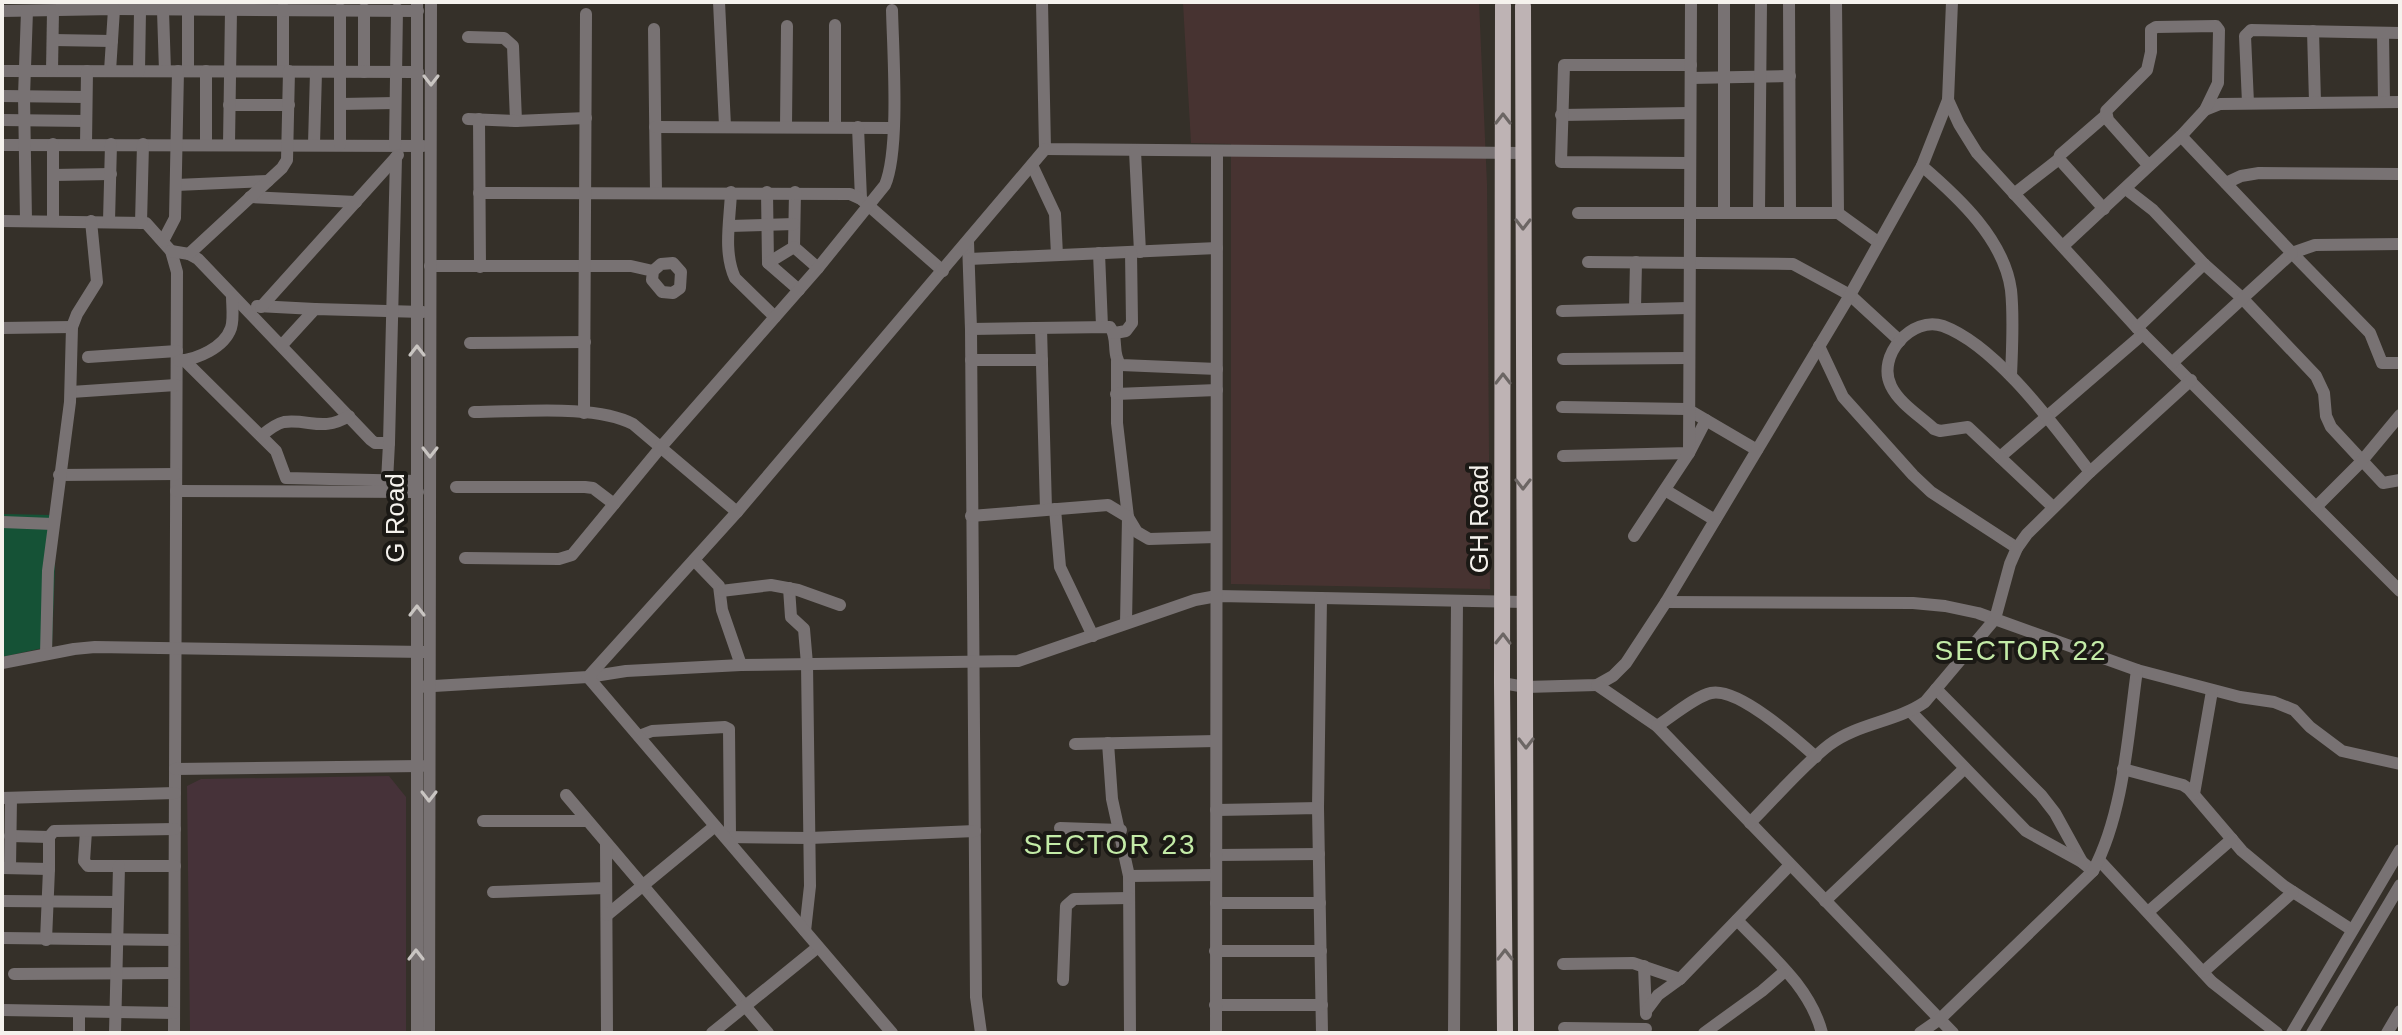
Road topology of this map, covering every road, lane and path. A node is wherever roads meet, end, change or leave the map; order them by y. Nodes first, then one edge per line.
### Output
1 (431, 2) edge
2 (719, 2) edge
3 (1042, 2) edge
4 (1691, 2) edge
5 (1724, 2) edge
6 (1761, 2) edge
7 (1789, 2) edge
8 (1836, 2) edge
9 (1952, 2) edge
10 (1500, 4) edge
11 (1526, 4) edge
12 (418, 6) edge
13 (283, 8) junction
14 (114, 9) junction
15 (340, 9) junction
16 (364, 9) junction
17 (397, 9) junction
18 (231, 10) junction
19 (892, 10) dead end
20 (2, 11) edge
21 (27, 11) junction
22 (53, 11) junction
23 (140, 11) junction
24 (163, 11) junction
25 (188, 11) junction
26 (586, 14) dead end
27 (835, 25) dead end
28 (787, 26) dead end
29 (654, 29) dead end
30 (2313, 31) junction
31 (2383, 33) junction
32 (2400, 33) edge
33 (468, 37) dead end
34 (53, 40) junction
35 (112, 41) junction
36 (1691, 65) junction
37 (2, 71) edge
38 (26, 71) junction
39 (52, 71) junction
40 (87, 71) junction
41 (110, 71) junction
42 (139, 71) junction
43 (177, 71) junction
44 (206, 71) junction
45 (229, 71) junction
46 (286, 71) junction
47 (316, 72) junction
48 (342, 72) junction
49 (364, 72) junction
50 (396, 72) junction
51 (418, 72) junction
52 (1759, 76) junction
53 (1790, 76) junction
54 (1691, 78) junction
55 (1724, 78) junction
56 (2, 96) edge
57 (24, 96) junction
58 (86, 97) junction
59 (1948, 100) junction
60 (2315, 102) junction
61 (2384, 102) junction
62 (2400, 102) edge
63 (395, 103) junction
64 (2248, 103) junction
65 (341, 104) junction
66 (229, 105) junction
67 (289, 105) junction
68 (2205, 110) junction
69 (1689, 113) junction
70 (1561, 115) junction
71 (2105, 116) junction
72 (586, 118) junction
73 (2, 120) edge
74 (24, 120) junction
75 (86, 121) junction
76 (516, 121) junction
77 (725, 126) junction
78 (786, 126) junction
79 (655, 127) junction
80 (835, 127) junction
81 (858, 127) junction
82 (892, 128) junction
83 (2181, 136) junction
84 (177, 143) junction
85 (53, 144) junction
86 (86, 144) junction
87 (111, 144) junction
88 (143, 144) junction
89 (206, 144) junction
90 (229, 144) junction
91 (288, 144) junction
92 (314, 144) junction
93 (2, 145) edge
94 (26, 145) junction
95 (340, 145) junction
96 (409, 148) junction
97 (1045, 149) junction
98 (1135, 151) junction
99 (1217, 151) junction
100 (1503, 153) junction
101 (1524, 153) junction
102 (2059, 159) junction
103 (1689, 163) junction
104 (1032, 165) junction
105 (1922, 166) junction
106 (2149, 166) junction
107 (111, 174) junction
108 (2400, 174) edge
109 (53, 175) junction
110 (268, 181) junction
111 (2226, 183) junction
112 (176, 185) junction
113 (2126, 189) junction
114 (731, 192) junction
115 (767, 192) junction
116 (795, 192) junction
117 (479, 193) junction
118 (586, 193) junction
119 (656, 193) junction
120 (2014, 194) junction
121 (250, 197) junction
122 (356, 202) junction
123 (864, 202) junction
124 (2104, 209) junction
125 (1790, 211) junction
126 (1724, 212) junction
127 (1759, 212) junction
128 (1578, 213) dead end
129 (1838, 213) junction
130 (1689, 214) junction
131 (2, 221) edge
132 (26, 221) junction
133 (53, 221) junction
134 (91, 221) junction
135 (109, 221) junction
136 (141, 223) junction
137 (794, 224) junction
138 (766, 225) junction
139 (730, 226) junction
140 (968, 242) junction
141 (1878, 242) junction
142 (2400, 244) edge
143 (167, 246) junction
144 (2063, 246) junction
145 (794, 247) junction
146 (1217, 248) junction
147 (1135, 252) junction
148 (1099, 253) junction
149 (2292, 253) junction
150 (189, 254) junction
151 (1057, 255) junction
152 (969, 259) junction
153 (1588, 262) dead end
154 (1636, 262) junction
155 (1689, 262) junction
156 (768, 263) junction
157 (2204, 264) junction
158 (430, 266) junction
159 (480, 267) junction
160 (586, 267) junction
161 (818, 268) junction
162 (653, 271) dead end
163 (943, 271) junction
164 (799, 290) junction
165 (1850, 295) junction
166 (232, 296) junction
167 (2242, 298) junction
168 (242, 306) junction
169 (261, 307) junction
170 (1688, 308) junction
171 (315, 309) junction
172 (1635, 309) junction
173 (392, 311) junction
174 (1562, 311) dead end
175 (423, 312) junction
176 (775, 317) junction
177 (1102, 326) junction
178 (72, 327) junction
179 (2, 328) edge
180 (1041, 328) junction
181 (971, 329) junction
182 (2140, 331) junction
183 (1115, 333) junction
184 (1900, 341) junction
185 (585, 342) junction
186 (470, 343) dead end
187 (282, 345) junction
188 (1819, 346) junction
189 (88, 357) dead end
190 (179, 358) junction
191 (1688, 358) junction
192 (1563, 359) dead end
193 (971, 360) junction
194 (1042, 360) junction
195 (1117, 361) junction
196 (2172, 363) junction
197 (2400, 363) edge
198 (1217, 369) junction
199 (2011, 376) junction
200 (2191, 380) junction
201 (176, 385) junction
202 (1217, 390) junction
203 (71, 392) junction
204 (1116, 394) junction
205 (2032, 401) junction
206 (1562, 407) dead end
207 (1687, 409) junction
208 (474, 412) dead end
209 (584, 413) junction
210 (2400, 415) edge
211 (349, 416) junction
212 (2048, 417) junction
213 (1706, 420) junction
214 (2027, 432) junction
215 (261, 436) junction
216 (389, 443) junction
217 (661, 447) junction
218 (1757, 450) junction
219 (1689, 453) junction
220 (1563, 456) dead end
221 (2000, 457) junction
222 (2361, 462) junction
223 (2090, 472) junction
224 (176, 474) junction
225 (59, 475) junction
226 (2400, 480) edge
227 (387, 481) junction
228 (418, 486) junction
229 (456, 487) dead end
230 (1665, 490) junction
231 (176, 491) junction
232 (614, 504) junction
233 (2053, 507) junction
234 (2316, 507) junction
235 (1050, 509) junction
236 (737, 512) junction
237 (971, 516) junction
238 (1128, 517) junction
239 (1715, 520) junction
240 (2, 522) edge
241 (53, 524) junction
242 (1634, 536) dead end
243 (1216, 537) junction
244 (2017, 548) junction
245 (465, 558) dead end
246 (694, 560) junction
247 (789, 588) junction
248 (721, 591) junction
249 (2400, 591) edge
250 (1217, 596) junction
251 (1321, 598) junction
252 (1457, 601) junction
253 (1504, 602) junction
254 (1524, 602) junction
255 (1666, 602) junction
256 (840, 605) dead end
257 (1995, 619) junction
258 (1126, 623) junction
259 (1093, 636) junction
260 (175, 649) junction
261 (423, 652) junction
262 (46, 654) junction
263 (2, 663) edge
264 (974, 663) junction
265 (807, 664) junction
266 (741, 665) junction
267 (2137, 670) junction
268 (588, 677) junction
269 (1502, 683) junction
270 (1597, 685) junction
271 (423, 687) junction
272 (1526, 687) junction
273 (1936, 689) junction
274 (2212, 691) junction
275 (1911, 712) junction
276 (1657, 726) junction
277 (639, 736) junction
278 (1216, 741) junction
279 (1108, 743) junction
280 (1075, 744) dead end
281 (1816, 757) junction
282 (2400, 764) edge
283 (429, 765) junction
284 (415, 766) junction
285 (175, 769) junction
286 (1964, 769) junction
287 (2123, 769) junction
288 (175, 793) junction
289 (2194, 794) junction
290 (566, 795) dead end
291 (6, 798) edge
292 (1318, 808) junction
293 (1216, 810) junction
294 (483, 821) dead end
295 (587, 821) junction
296 (1750, 823) junction
297 (715, 826) junction
298 (1060, 828) dead end
299 (175, 829) junction
300 (1121, 830) junction
301 (86, 831) junction
302 (975, 831) junction
303 (10, 836) junction
304 (727, 836) junction
305 (49, 837) junction
306 (810, 838) junction
307 (2232, 839) junction
308 (606, 844) junction
309 (2400, 850) edge
310 (1319, 854) junction
311 (1216, 855) junction
312 (2082, 862) junction
313 (1790, 865) junction
314 (119, 866) junction
315 (175, 866) junction
316 (2096, 866) junction
317 (6, 868) edge
318 (49, 869) junction
319 (1216, 875) junction
320 (1129, 876) junction
321 (2400, 885) edge
322 (606, 888) junction
323 (643, 888) junction
324 (493, 892) dead end
325 (2293, 892) junction
326 (1129, 898) junction
327 (2, 901) edge
328 (48, 901) junction
329 (1825, 901) junction
330 (118, 902) junction
331 (1216, 903) junction
332 (1320, 903) junction
333 (2148, 912) junction
334 (607, 915) junction
335 (1737, 920) junction
336 (2352, 930) junction
337 (805, 931) junction
338 (2, 938) edge
339 (46, 940) junction
340 (117, 940) junction
341 (174, 940) junction
342 (818, 947) junction
343 (1215, 951) junction
344 (1321, 951) junction
345 (1563, 964) dead end
346 (1644, 966) junction
347 (1785, 971) junction
348 (2203, 972) junction
349 (116, 973) junction
350 (174, 973) junction
351 (14, 974) dead end
352 (1680, 979) junction
353 (1063, 980) dead end
354 (1215, 1005) junction
355 (1322, 1005) junction
356 (744, 1006) junction
357 (2, 1010) edge
358 (1646, 1011) junction
359 (2400, 1011) edge
360 (79, 1012) junction
361 (115, 1013) junction
362 (174, 1013) junction
363 (1940, 1019) junction
364 (1564, 1028) dead end
365 (1646, 1031) edge
366 (79, 1033) edge
367 (115, 1033) edge
368 (174, 1033) edge
369 (417, 1033) edge
370 (429, 1033) edge
371 (607, 1033) edge
372 (712, 1033) edge
373 (768, 1033) edge
374 (892, 1033) edge
375 (981, 1033) edge
376 (1130, 1033) edge
377 (1216, 1033) edge
378 (1322, 1033) edge
379 (1454, 1033) edge
380 (1505, 1033) edge
381 (1526, 1033) edge
382 (1704, 1033) edge
383 (1822, 1033) edge
384 (1920, 1033) edge
385 (1953, 1033) edge
386 (2277, 1033) edge
387 (2292, 1033) edge
388 (2312, 1033) edge
389 (2387, 1033) edge

1 -> 96 street, G Road
2 - 77 street
3 - 97 street
4 - 36 street
5 - 55 street
6 - 52 street
7 - 53 street
8 - 129 street
9 - 59 street
10 - 11 main road
100 -> 10 main road, GH Road
11 - 101 main road, GH Road
12 - 17 street
12 - 51 street, G Road
13 - 15 street
13 - 18 street
13 - 46 street
14 - 22 street
14 - 23 street
14 - 35 street
15 - 16 street
15 - 48 street
16 - 17 street
16 - 49 street
17 - 50 street
18 - 25 street
18 - 45 street
19 - 82 street
20 - 21 street
21 - 22 street
21 - 38 street
22 - 34 street
23 - 24 street
23 - 42 street
24 - 25 street
24 - 43 street
25 - 43 street
26 - 72 street
27 - 80 street
28 - 78 street
29 - 79 street
30 - 31 street
30 - 60 street
30 - 64 street
31 - 32 street
31 - 61 street
33 - 76 street
34 - 35 street
34 - 39 street
35 - 41 street
36 - 54 street
36 - 70 street
37 - 38 street
38 - 39 street
38 - 57 street
39 - 40 street
40 - 41 street
40 - 58 street
41 - 42 street
42 - 43 street
43 - 44 street
43 - 84 street
44 - 45 street
44 - 89 street
45 - 46 street
45 - 66 street
46 - 47 street
46 - 67 street
47 - 48 street
47 - 92 street
48 - 49 street
48 - 65 street
49 - 50 street
50 - 51 street
50 - 63 street
51 - 96 street, G Road
52 - 53 street
52 - 55 street
52 - 127 street
53 - 125 street
54 - 55 street
54 - 69 street
55 - 126 street
56 - 57 street
57 - 58 street
57 - 74 street
58 - 75 street
59 - 105 street
59 - 120 street
60 - 61 street
60 - 64 street
61 - 62 street
63 - 65 street
63 - 96 street
64 - 68 street
65 - 95 street
66 - 67 street
66 - 90 street
67 - 91 street
68 - 71 street
68 - 83 street
69 - 70 street
69 - 103 street
70 - 103 street
71 - 102 street
71 - 106 street
72 - 76 street
72 - 118 street
73 - 74 street
74 - 75 street
74 - 94 street
75 - 86 street
76 - 117 street
77 - 78 street
77 - 79 street
78 - 80 street
79 - 119 street
80 - 81 street
81 - 82 street
81 - 123 street
82 - 123 street
83 - 106 street
83 - 111 street
84 - 88 street
84 - 89 street
84 - 112 street
85 - 86 street
85 - 94 street
85 - 109 street
86 - 87 street
87 - 88 street
87 - 107 street
88 - 136 street
89 - 90 street
90 - 91 street
91 - 92 street
91 - 110 street
92 - 95 street
93 - 94 street
94 - 132 street
95 - 96 street
96 - 122 street
96 - 158 street, G Road
96 - 173 street
96 - 175 street, G Road
97 - 98 street
97 - 104 street
98 - 99 street
98 - 147 street
99 - 100 street
99 - 146 street
100 - 101 street
253 -> 100 main road, GH Road
101 -> 254 main road, GH Road
102 - 120 street
102 - 124 street
103 - 130 street
104 - 140 street
104 - 151 street
105 - 141 street
105 - 199 street
106 - 113 street
107 - 109 street
107 - 135 street
108 - 111 street
109 - 133 street
110 - 112 street
110 - 121 street
111 - 149 street
112 - 143 street
113 - 124 street
113 - 157 street
114 - 115 street
114 - 119 street
114 - 139 street
115 - 116 street
115 - 138 street
116 - 123 street
116 - 137 street
117 - 118 street
117 - 159 street
118 - 119 street
118 - 160 street
120 - 144 street
121 - 122 street
121 - 150 street
122 - 169 street
123 - 161 street
123 - 163 street
124 - 144 street
125 - 127 street
125 - 129 street
126 - 127 street
126 - 130 street
128 - 130 street
129 - 141 street
130 - 155 street
131 - 132 street
132 - 133 street
133 - 134 street
134 - 135 street
134 - 178 street
135 - 136 street
136 - 143 street
137 - 138 street
137 - 145 street
138 - 139 street
138 - 156 street
139 - 176 street
140 - 152 street
140 - 163 street
141 - 165 street
142 - 149 street
143 - 150 street
143 - 190 street
144 - 182 street
145 - 156 street
145 - 161 street
146 - 147 street
146 - 198 street
147 - 148 street
147 - 183 street
148 - 151 street
148 - 177 street
149 - 167 street
149 - 197 street
150 - 166 street
151 - 152 street
152 - 181 street
153 - 154 street
154 - 155 street
154 - 172 street
155 - 165 street
155 - 170 street
156 - 164 street
157 - 167 street
157 - 182 street
158 - 159 street
158 - 175 street, G Road
159 - 160 street
160 - 162 street
160 - 185 street
161 - 164 street
163 - 236 street
164 - 176 street
165 - 184 street
165 - 188 street
166 - 168 street
166 - 190 street
167 - 196 street
167 - 222 street
168 - 169 street
168 - 187 street
169 - 171 street
170 - 172 street
170 - 191 street
171 - 173 street
171 - 187 street
172 - 174 street
173 - 175 street
173 - 216 street
228 -> 175 street, G Road
175 -> 261 street, G Road
176 - 217 street
177 - 180 street
177 - 183 street
178 - 179 street
178 - 203 street
180 - 181 street
180 - 194 street
181 - 193 street
182 - 196 street
182 - 212 street
183 - 195 street
184 - 199 street
184 - 221 street
185 - 186 street
185 - 209 street
187 - 211 street
188 - 218 street
188 - 244 street
189 - 190 street
190 - 201 street
190 - 215 street
191 - 192 street
191 - 207 street
193 - 194 street
193 - 237 street
194 - 235 street
195 - 198 street
195 - 204 street
196 - 200 street
198 - 202 street
199 - 205 street
200 - 223 street
200 - 234 street
201 - 203 street
201 - 224 street
202 - 204 street
202 - 243 street
203 - 225 street
204 - 238 street
205 - 212 street
205 - 214 street
206 - 207 street
207 - 213 street
207 - 219 street
208 - 209 street
209 - 217 street
210 - 222 street
211 - 215 street
211 - 216 street
212 - 214 street
212 - 223 street
213 - 218 street
213 - 219 street
214 - 221 street
215 - 227 street
216 - 227 street
217 - 232 street
217 - 236 street
218 - 239 street
219 - 220 street
219 - 230 street
221 - 233 street
222 - 226 street
222 - 234 street
223 - 233 street
224 - 225 street
224 - 231 street
225 - 241 street
227 - 228 street
228 - 231 street
261 -> 228 street, G Road
229 - 232 street
230 - 239 street
230 - 242 street
231 - 260 street
232 - 245 street
233 - 244 street
234 - 249 street
235 - 237 street
235 - 238 street
235 - 259 street
236 - 246 street
237 - 264 street
238 - 243 street
238 - 258 street
239 - 255 street
240 - 241 street
241 - 262 street
243 - 250 street
244 - 257 street
246 - 248 street
246 - 268 street
247 - 248 street
247 - 256 street
247 - 265 street
248 - 266 street
250 - 251 street
250 - 258 street
250 - 278 street
251 - 252 street
251 - 292 street
252 - 253 street
252 - 379 street
253 - 254 street
269 -> 253 main road, GH Road
254 - 272 main road, GH Road
255 - 257 street
255 - 270 street
257 - 267 street
257 - 273 street
258 - 259 street
259 - 264 street
260 - 261 street
260 - 262 street
260 - 285 street
261 - 271 street, G Road
262 - 263 street
264 - 265 street
264 - 302 street
265 - 266 street
265 - 306 street
266 - 268 street
267 - 274 street
267 - 287 street
268 - 271 street
268 - 277 street
269 - 272 street
380 -> 269 main road, GH Road
270 - 272 street
270 - 276 street
271 - 283 street, G Road
271 - 284 street, G Road
272 -> 381 main road, GH Road
273 - 275 street
273 - 312 street
274 - 282 street
274 - 289 street
275 - 281 street
275 - 286 street
276 - 281 street
276 - 296 street
277 - 297 street
277 - 304 street
278 - 279 street
278 - 293 street
279 - 280 street
279 - 300 street
281 - 296 street
283 - 284 street
283 -> 370 street, G Road
284 - 285 street
369 -> 284 street, G Road
285 - 288 street
286 - 312 street
286 - 329 street
287 - 289 street
287 - 316 street
288 - 291 street
288 - 299 street
289 - 307 street
290 - 295 street
291 - 303 street
292 - 293 street
292 - 310 street
293 - 311 street
294 - 295 street
295 - 308 street
296 - 313 street
297 - 304 street
297 - 323 street
298 - 300 street
299 - 301 street
299 - 315 street
300 - 320 street
301 - 305 street
301 - 314 street
302 - 306 street
302 - 375 street
303 - 305 street
303 - 317 street
304 - 306 street
304 - 337 street
305 - 318 street
306 - 337 street
307 - 325 street
307 - 333 street
308 - 322 street
308 - 323 street
309 - 336 street
310 - 311 street
310 - 332 street
311 - 319 street
312 - 316 street
313 - 329 street
313 - 335 street
314 - 315 street
314 - 330 street
315 - 341 street
316 - 333 street
316 - 363 street
317 - 318 street
318 - 328 street
319 - 320 street
319 - 331 street
320 - 326 street
321 - 388 street
322 - 324 street
322 - 334 street
323 - 334 street
323 - 356 street
325 - 336 street
325 - 348 street
326 - 353 street
326 - 376 street
327 - 328 street
328 - 330 street
328 - 339 street
329 - 363 street
330 - 340 street
331 - 332 street
331 - 343 street
332 - 344 street
333 - 348 street
334 - 371 street
335 - 347 street
335 - 352 street
336 - 387 street
337 - 342 street
338 - 339 street
339 - 340 street
340 - 341 street
340 - 349 street
341 - 350 street
342 - 356 street
342 - 374 street
343 - 344 street
343 - 354 street
344 - 355 street
345 - 346 street
346 - 352 street
346 - 358 street
347 - 382 street
347 - 383 street
348 - 386 street
349 - 350 street
349 - 351 street
349 - 361 street
350 - 362 street
352 - 358 street
354 - 355 street
354 - 377 street
355 - 378 street
356 - 372 street
356 - 373 street
357 - 360 street
358 - 365 street
359 - 389 street
360 - 361 street
360 - 366 street
361 - 362 street
361 - 367 street
362 - 368 street
363 - 384 street
363 - 385 street
364 - 365 street

